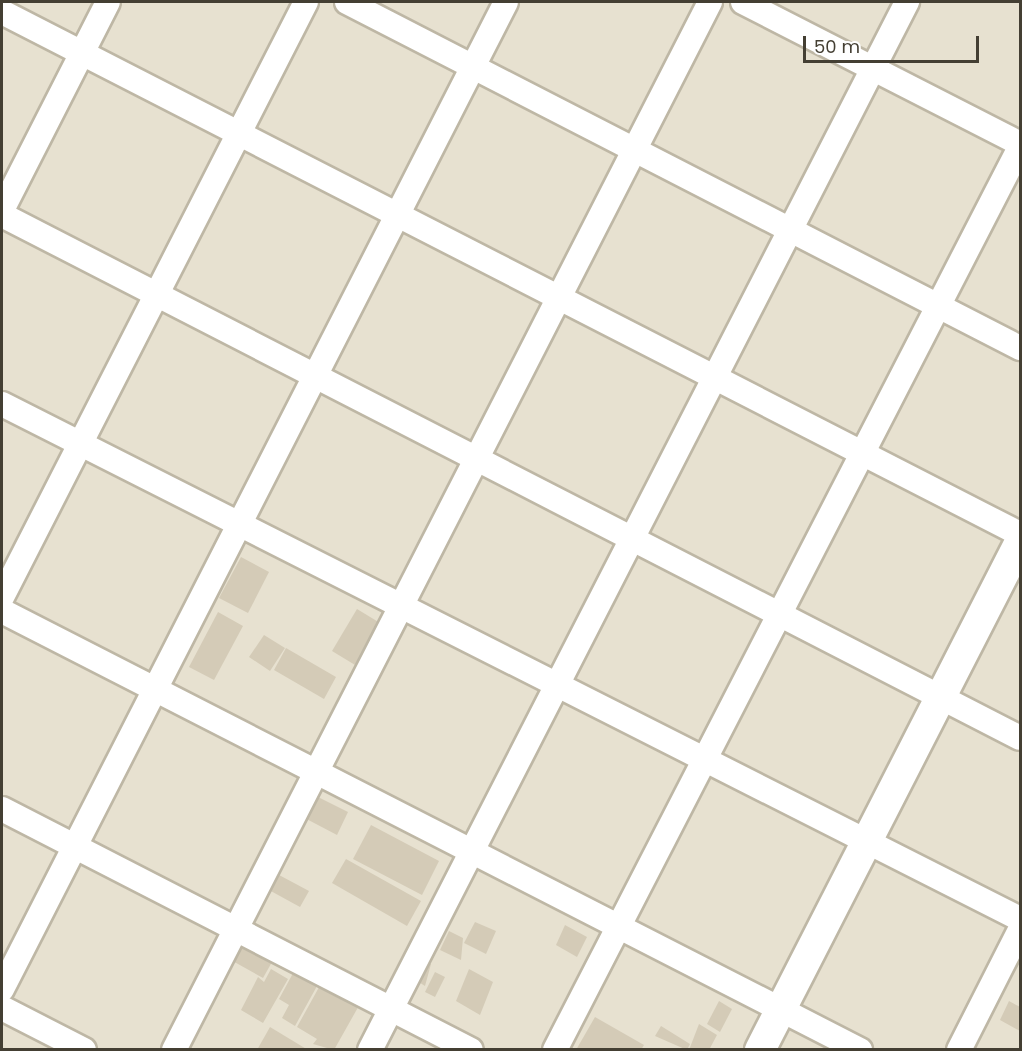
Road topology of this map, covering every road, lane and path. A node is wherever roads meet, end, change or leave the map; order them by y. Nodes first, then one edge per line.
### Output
1 (108, 2) edge
2 (306, 2) edge
3 (346, 2) edge
4 (506, 2) edge
5 (710, 2) edge
6 (743, 2) edge
7 (907, 2) edge
8 (2, 12) edge
9 (82, 53) junction
10 (472, 66) junction
11 (873, 69) junction
12 (238, 133) junction
13 (1020, 146) edge
14 (635, 149) junction
15 (2, 210) edge
16 (397, 214) junction
17 (2, 215) edge
18 (790, 230) junction
19 (156, 295) junction
20 (559, 296) junction
21 (939, 306) junction
22 (1020, 348) edge
23 (315, 376) junction
24 (715, 377) junction
25 (2, 404) edge
26 (80, 444) junction
27 (863, 453) junction
28 (477, 458) junction
29 (239, 524) junction
30 (1020, 534) edge
31 (632, 539) junction
32 (1020, 542) edge
33 (2, 597) edge
34 (402, 605) junction
35 (2, 611) edge
36 (780, 614) junction
37 (557, 685) junction
38 (154, 689) junction
39 (941, 697) junction
40 (1020, 738) edge
41 (705, 760) junction
42 (317, 771) junction
43 (2, 809) edge
44 (867, 842) junction
45 (74, 846) junction
46 (472, 852) junction
47 (1020, 919) edge
48 (619, 927) junction
49 (236, 928) junction
50 (1020, 930) edge
51 (2, 989) edge
52 (2, 1008) edge
53 (391, 1009) junction
54 (781, 1009) junction
55 (84, 1050) edge
56 (174, 1050) edge
57 (370, 1050) edge
58 (471, 1050) edge
59 (555, 1050) edge
60 (760, 1050) edge
61 (860, 1050) edge
62 (959, 1050) edge

1 - 9 street
2 - 12 street
3 - 10 street
4 - 10 street
5 - 14 street
6 - 11 street
7 - 11 street
8 - 9 street
9 - 12 street
9 - 15 street
10 - 14 street
10 - 16 street
11 - 13 street
11 - 18 street
12 - 16 street
12 - 19 street
13 - 21 street
14 - 18 street
14 - 20 street
16 - 20 street
16 - 23 street
17 - 19 street
18 - 21 street
18 - 24 street
19 - 23 street
19 - 26 street
20 - 24 street
20 - 28 street
21 - 22 street
21 - 27 street
23 - 28 street
23 - 29 street
24 - 27 street
24 - 31 street
25 - 26 street
26 - 29 street
26 - 33 street
27 - 30 street
27 - 36 street
28 - 31 street
28 - 34 street
29 - 34 street
29 - 38 street
31 - 36 street
31 - 37 street
32 - 39 street
34 - 37 street
34 - 42 street
35 - 38 street
36 - 39 street
36 - 41 street
37 - 41 street
37 - 46 street
38 - 42 street
38 - 45 street
39 - 40 street
39 - 44 street
41 - 44 street
41 - 48 street
42 - 46 street
42 - 49 street
43 - 45 street
44 - 47 street
44 - 54 street
45 - 49 street
45 - 51 street
46 - 48 street
46 - 53 street
48 - 54 street
48 - 59 street
49 - 53 street
49 - 56 street
50 - 62 street
52 - 55 street
53 - 57 street
53 - 58 street
54 - 60 street
54 - 61 street

